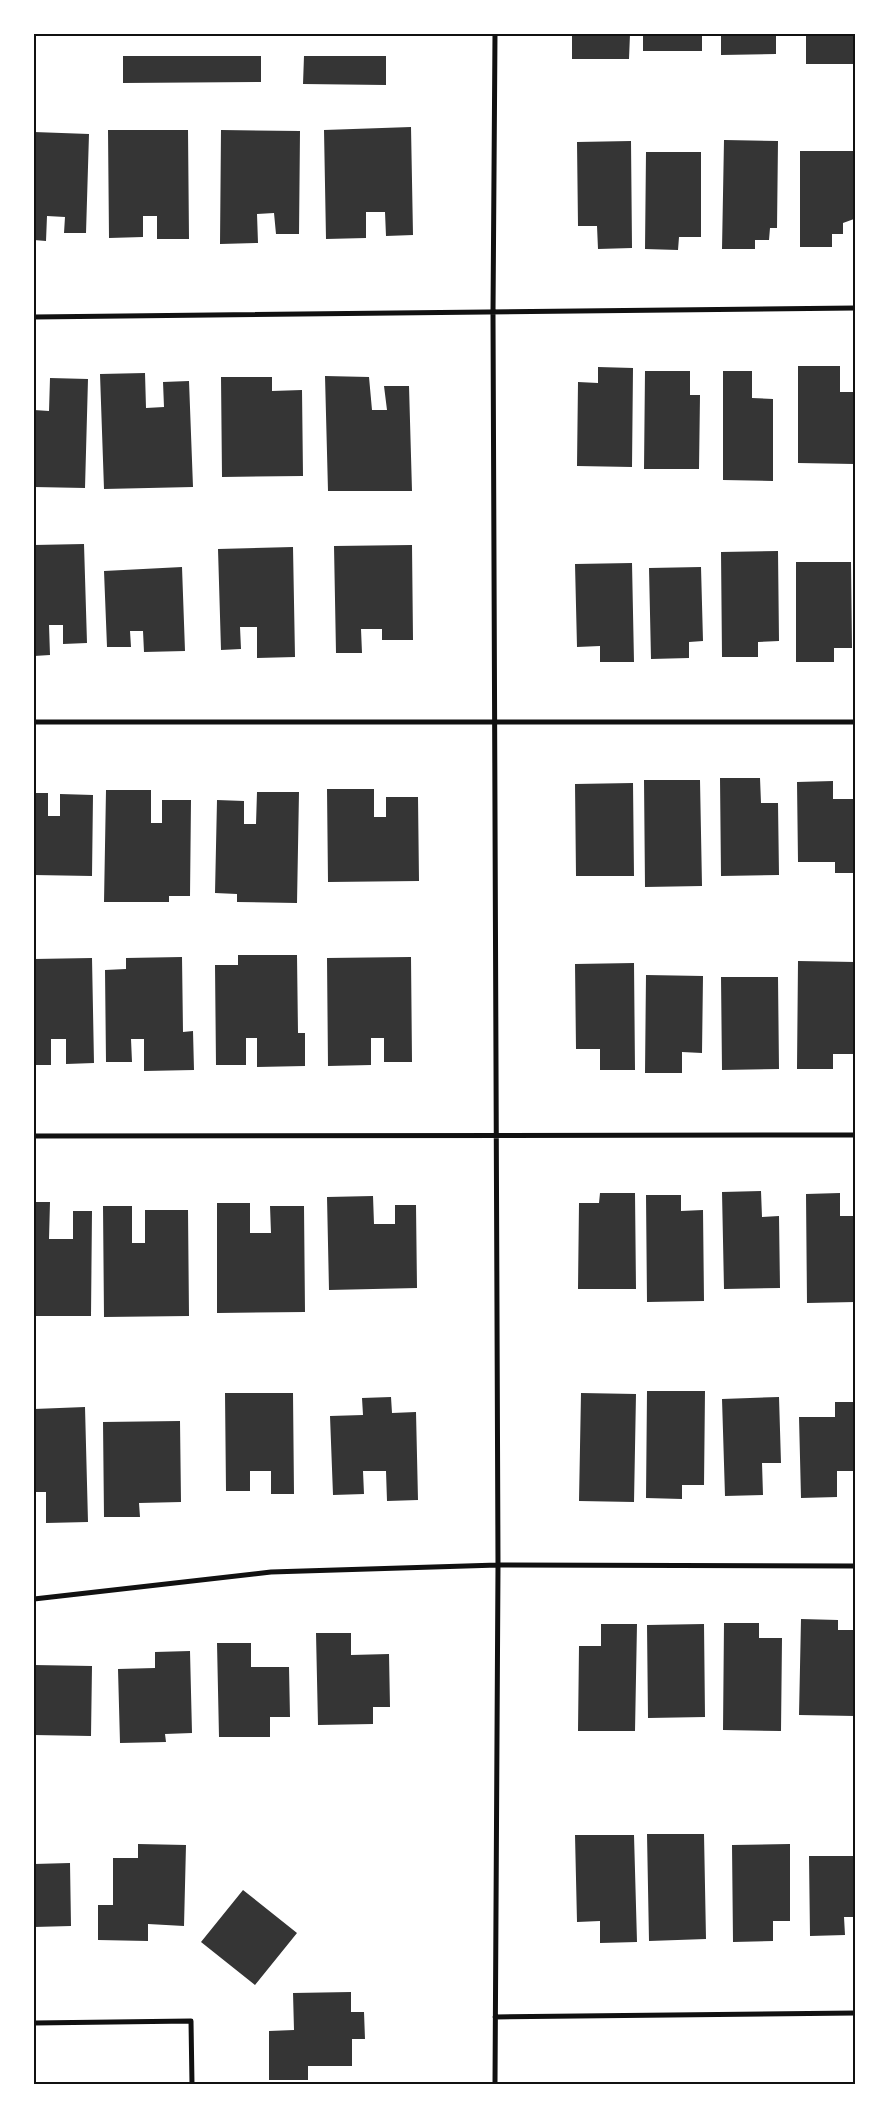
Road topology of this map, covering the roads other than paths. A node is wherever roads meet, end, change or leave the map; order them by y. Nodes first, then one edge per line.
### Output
1 (495, 34) edge
2 (855, 308) edge
3 (493, 314) junction
4 (34, 317) edge
5 (34, 722) edge
6 (494, 722) junction
7 (855, 722) edge
8 (855, 1135) edge
9 (34, 1136) edge
10 (497, 1136) junction
11 (498, 1565) junction
12 (855, 1566) edge
13 (34, 1599) edge
14 (855, 2013) edge
15 (495, 2017) junction
16 (34, 2023) edge
17 (192, 2084) edge
18 (496, 2084) edge

1 - 3 street
2 - 3 street
3 - 4 street
3 - 6 street
5 - 6 street
6 - 7 street
6 - 10 street
8 - 10 street
9 - 10 street
10 - 11 street
11 - 12 street
11 - 13 street
11 - 15 street
14 - 15 street
15 - 18 street
16 - 17 street

